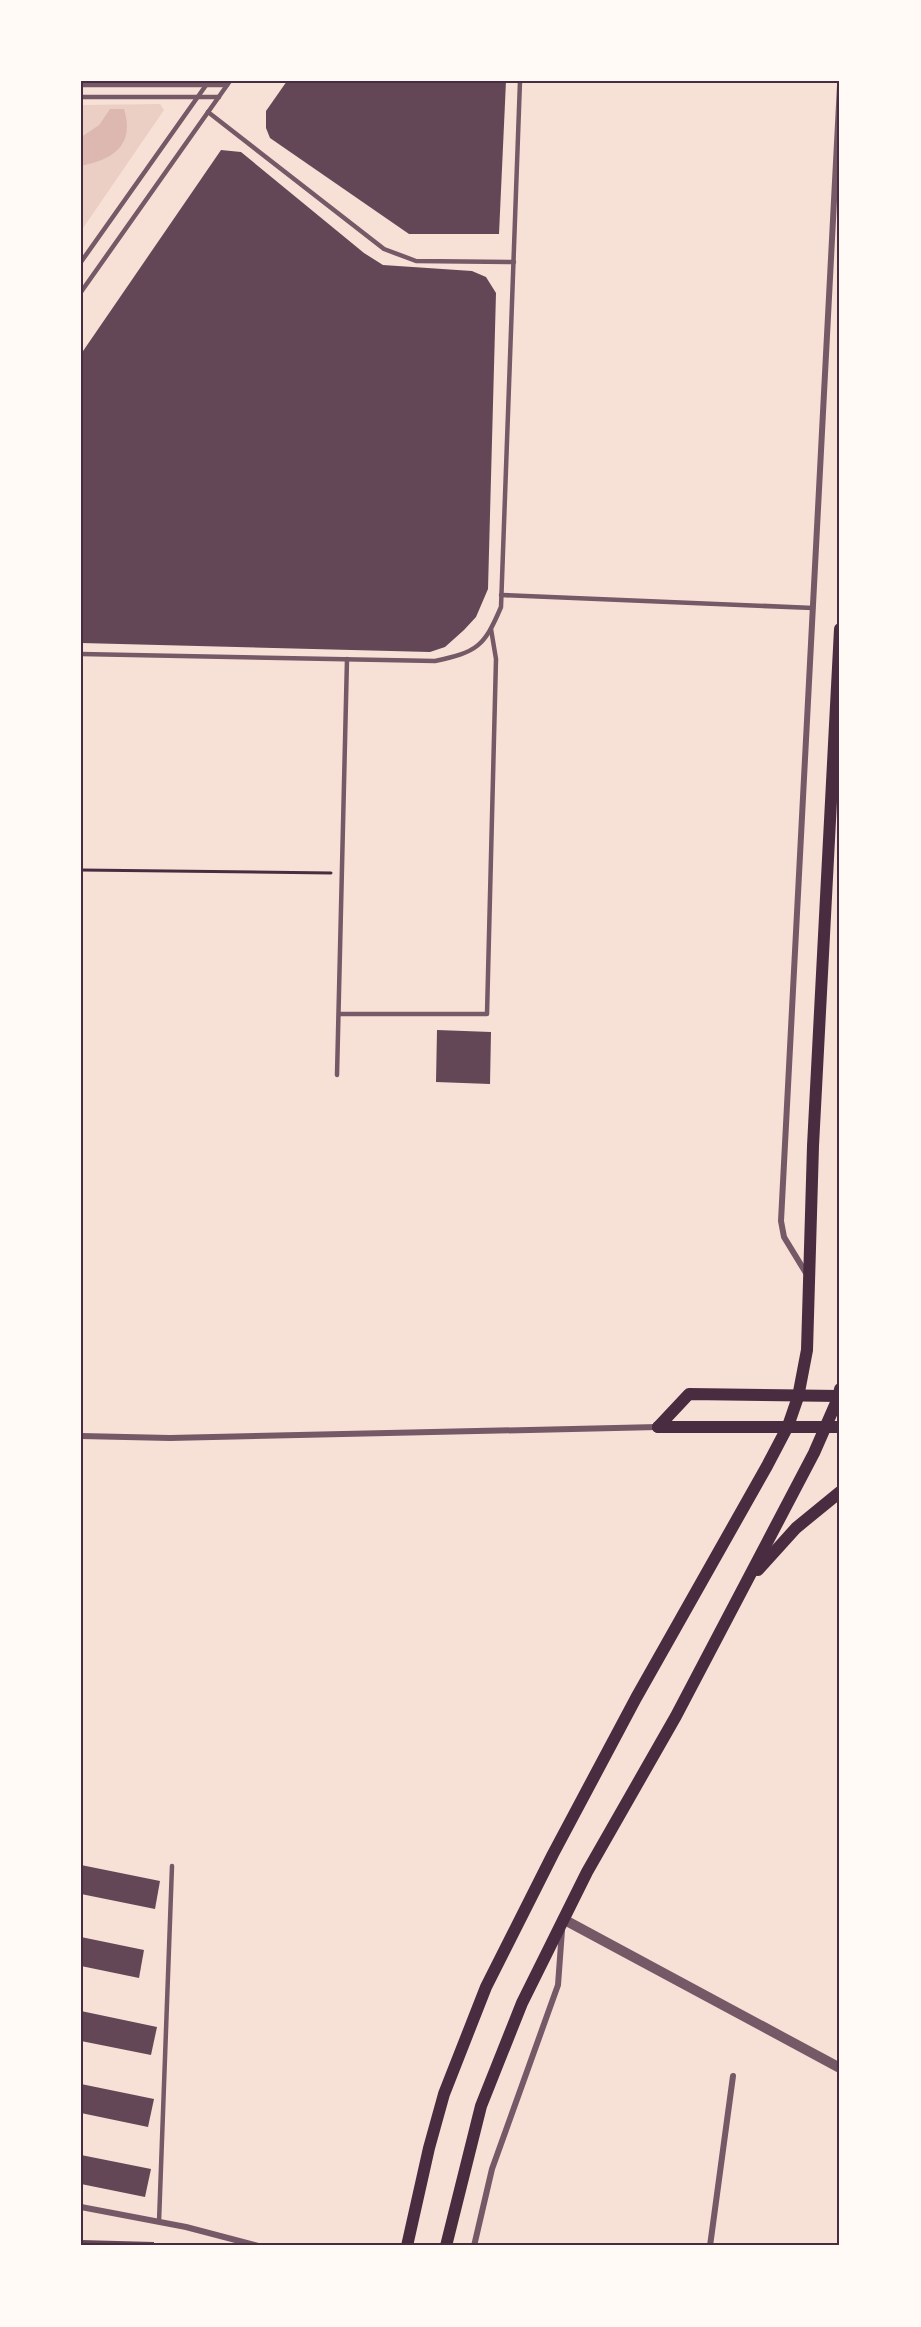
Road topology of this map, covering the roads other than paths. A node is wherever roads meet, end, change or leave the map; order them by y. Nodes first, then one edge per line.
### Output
1 (520, 81) edge
2 (207, 83) edge
3 (229, 83) edge
4 (81, 85) edge
5 (840, 85) edge
6 (81, 97) edge
7 (198, 97) junction
8 (219, 97) junction
9 (208, 112) junction
10 (81, 262) edge
11 (514, 262) junction
12 (81, 292) edge
13 (501, 595) junction
14 (813, 608) junction
15 (491, 628) junction
16 (840, 629) edge
17 (81, 654) edge
18 (347, 659) junction
19 (339, 1014) junction
20 (338, 1075) dead end
21 (809, 1277) junction
22 (840, 1394) edge
23 (798, 1396) junction
24 (658, 1426) junction
25 (788, 1426) junction
26 (826, 1427) junction
27 (840, 1427) edge
28 (81, 1436) edge
29 (840, 1492) edge
30 (745, 1584) junction
31 (172, 1866) dead end
32 (563, 1919) junction
33 (840, 2068) edge
34 (734, 2076) dead end
35 (81, 2207) edge
36 (159, 2222) junction
37 (258, 2246) edge
38 (408, 2246) edge
39 (446, 2246) edge
40 (474, 2246) edge
41 (710, 2246) edge

1 - 11 lane
2 - 3 lane
2 - 4 lane
2 - 7 lane
3 - 8 lane
5 - 14 street
6 - 7 lane
7 - 8 lane
7 - 10 lane
8 - 9 lane
9 - 11 lane
9 - 12 lane
11 - 13 lane
13 - 14 lane
13 - 15 lane
14 - 21 street
15 - 18 lane
15 - 19 lane
16 - 21 main road
17 - 18 lane
18 - 19 lane
19 - 20 lane
21 - 23 main road
22 - 23 main road
22 - 26 main road
23 - 24 main road
23 - 25 main road
24 - 25 main road
24 - 28 street
25 - 26 main road
25 - 38 main road
26 - 27 main road
26 - 30 main road
29 - 30 main road
30 - 32 main road
31 - 36 lane
32 - 33 street
32 - 39 main road
32 - 40 street
34 - 41 street
35 - 36 street
36 - 37 street

